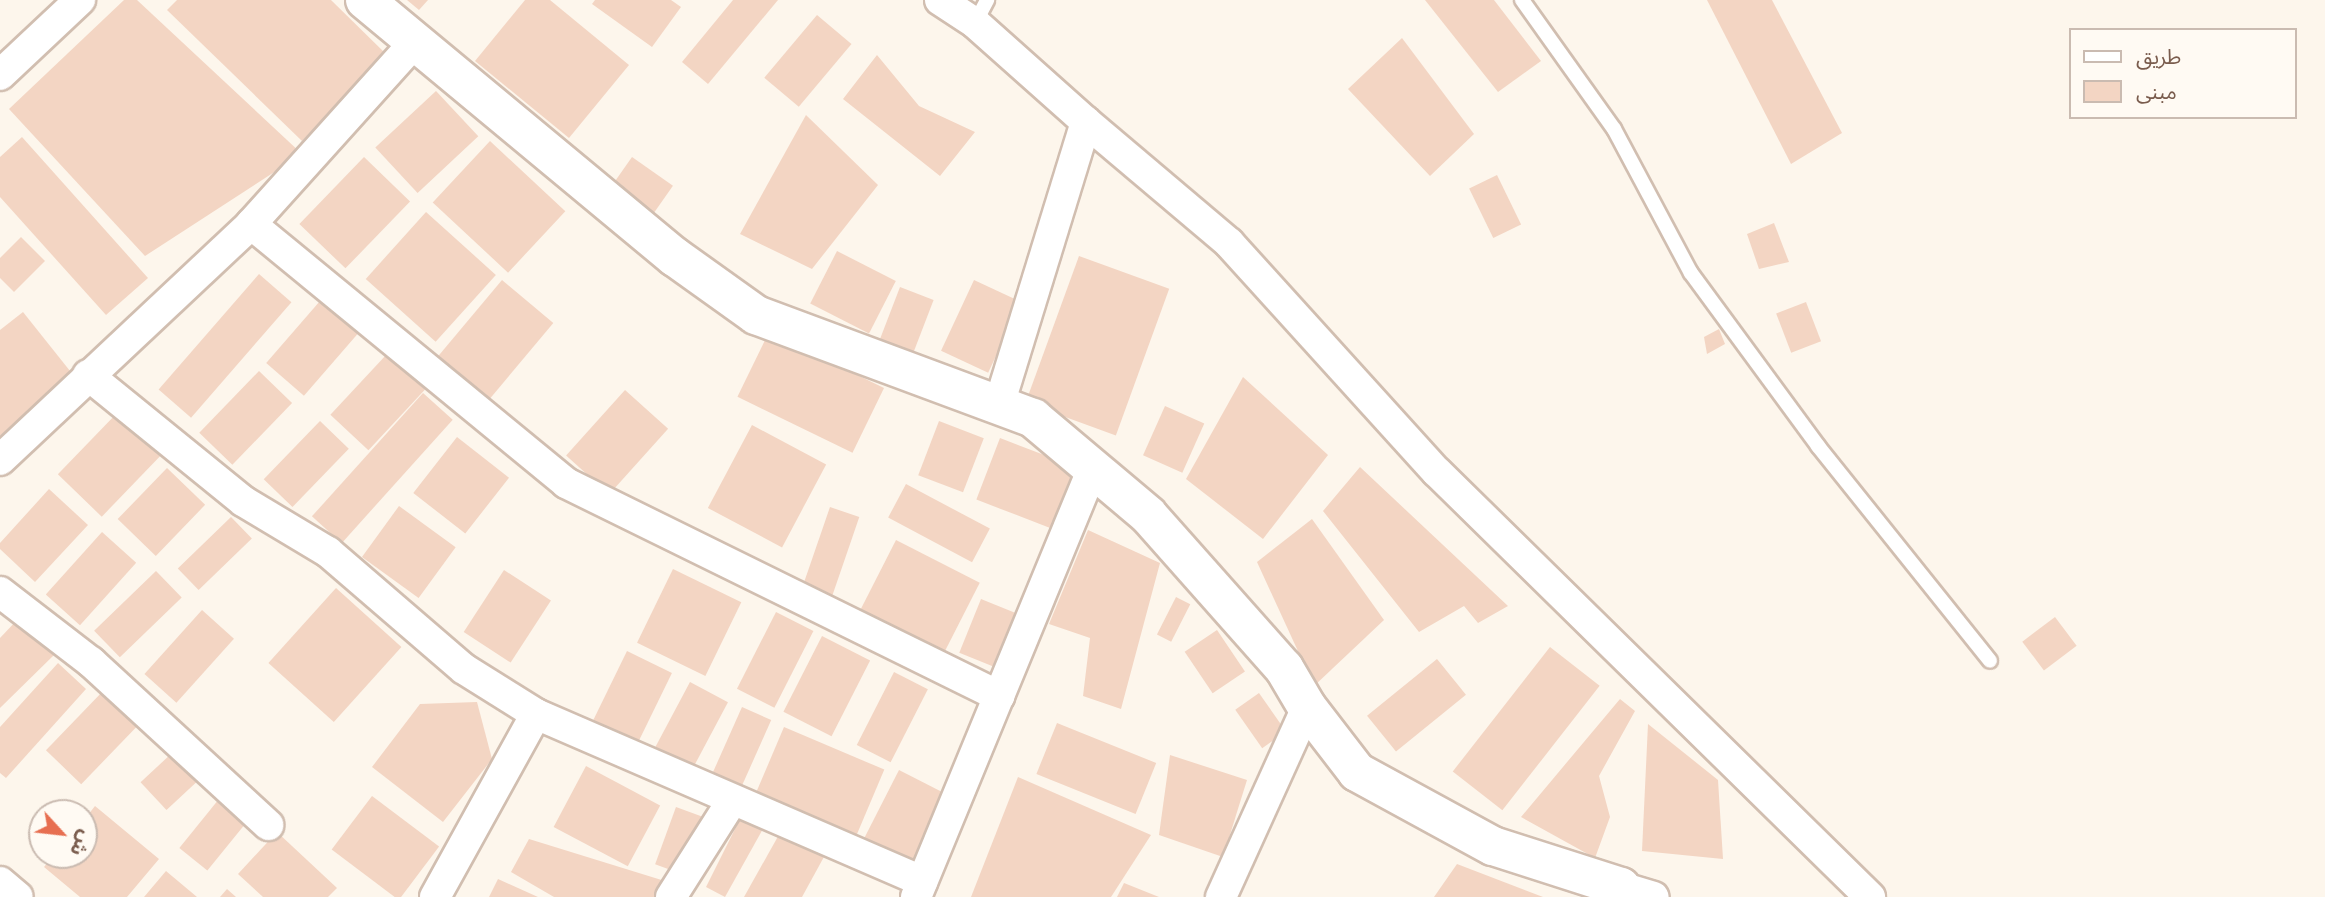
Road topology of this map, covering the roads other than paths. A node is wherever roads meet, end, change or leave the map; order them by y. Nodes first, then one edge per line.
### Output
1 (80, 0) edge
2 (365, 0) edge
3 (940, 0) edge
4 (1522, 0) edge
5 (981, 11) edge
6 (415, 41) junction
7 (0, 75) edge
8 (1086, 122) junction
9 (251, 224) junction
10 (88, 375) junction
11 (999, 405) junction
12 (0, 460) edge
13 (1093, 468) junction
14 (0, 592) edge
15 (1990, 661) dead end
16 (999, 696) junction
17 (1307, 707) junction
18 (536, 714) junction
19 (732, 801) junction
20 (268, 825) dead end
21 (0, 882) edge
22 (919, 889) edge
23 (1632, 894) edge
24 (18, 897) edge
25 (435, 897) edge
26 (671, 897) edge
27 (1222, 897) edge
28 (1870, 897) edge

1 - 7 street
2 - 6 street
3 - 5 street
4 - 15 lane
5 - 8 street
6 - 9 street
6 - 11 street
8 - 11 street
8 - 28 street
9 - 10 street
9 - 16 street
10 - 12 street
10 - 18 street
11 - 13 street
13 - 16 street
13 - 17 street
14 - 20 street
16 - 22 street
17 - 23 street
17 - 27 street
18 - 19 street
18 - 25 street
19 - 22 street
19 - 26 street
21 - 24 street

